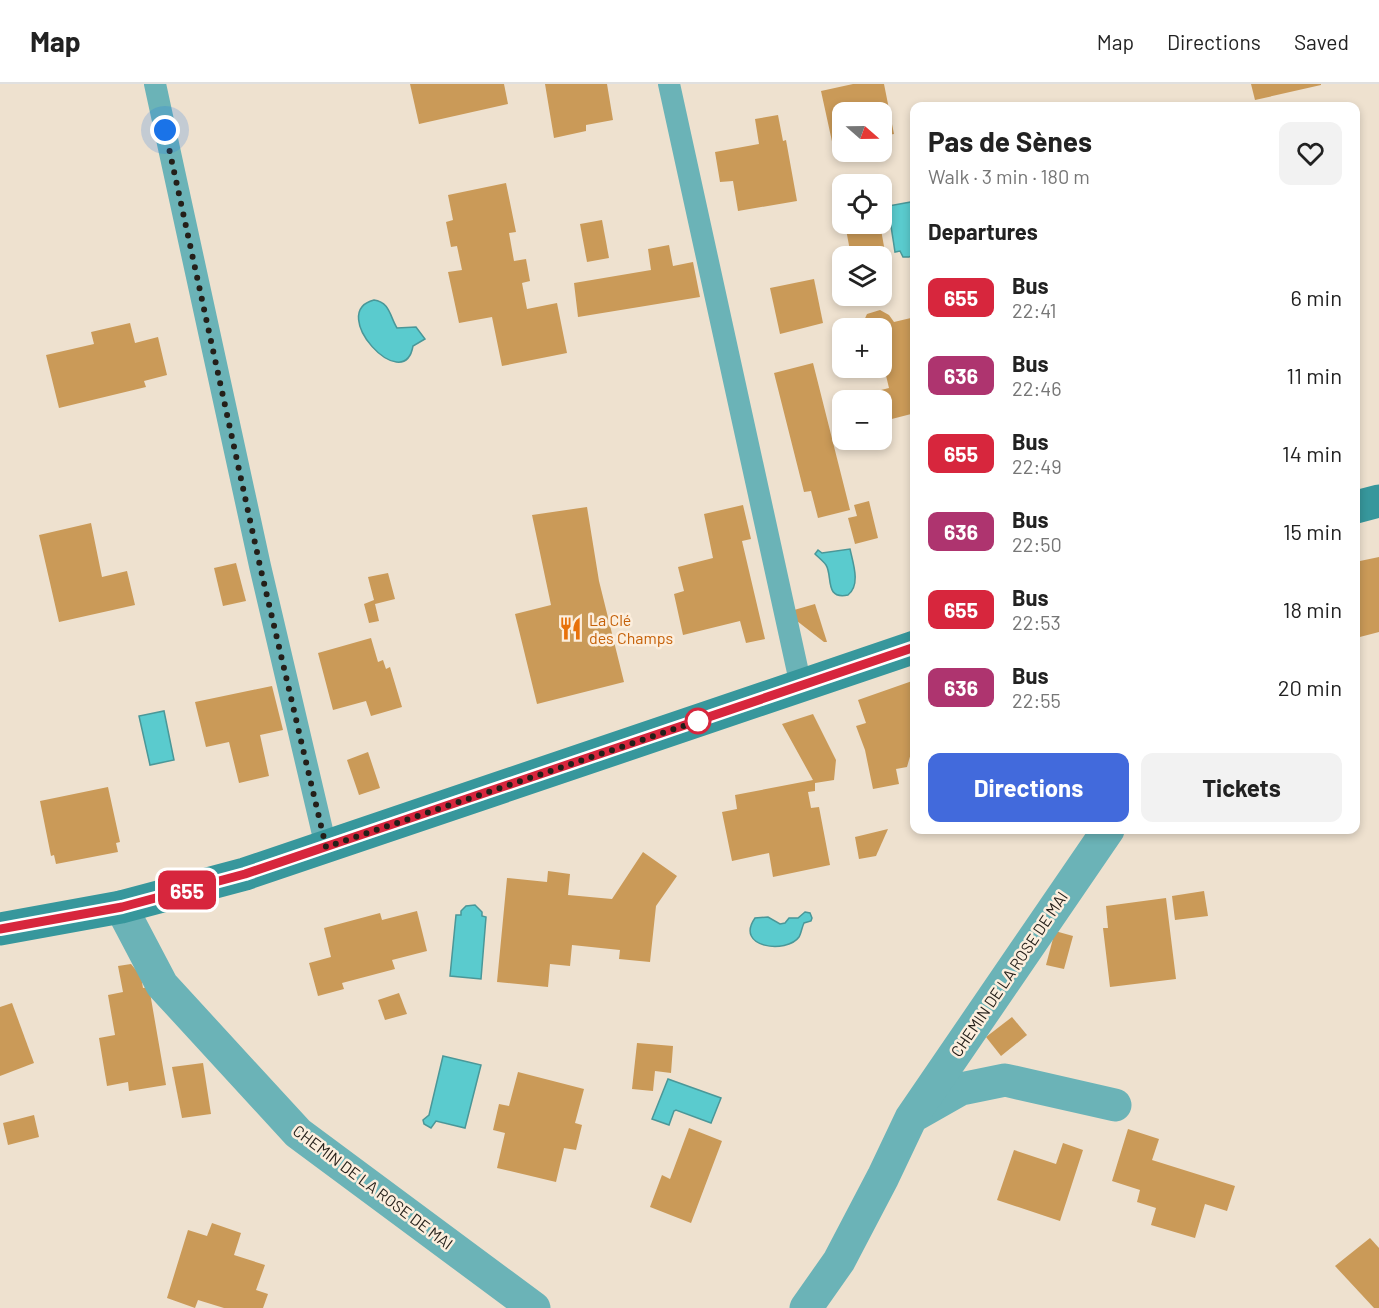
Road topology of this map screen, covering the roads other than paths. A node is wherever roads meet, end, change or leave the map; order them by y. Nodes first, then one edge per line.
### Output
1 (155, 84) edge
2 (669, 84) edge
3 (1379, 501) edge
4 (1360, 506) edge
5 (910, 649) edge
6 (801, 686) junction
7 (1105, 834) edge
8 (326, 847) junction
9 (122, 907) junction
10 (0, 929) edge
11 (1115, 1105) dead end
12 (911, 1118) junction
13 (534, 1308) edge
14 (806, 1308) edge

1 - 8 lane
2 - 6 lane
3 - 4 main road
5 - 6 main road
6 - 8 main road
7 - 12 street, CHEMIN DE LA ROSE DE MAI
8 - 9 main road
9 - 10 main road
9 - 13 street, CHEMIN DE LA ROSE DE MAI
11 - 12 street
12 - 14 street, CHEMIN DE LA ROSE DE MAI

